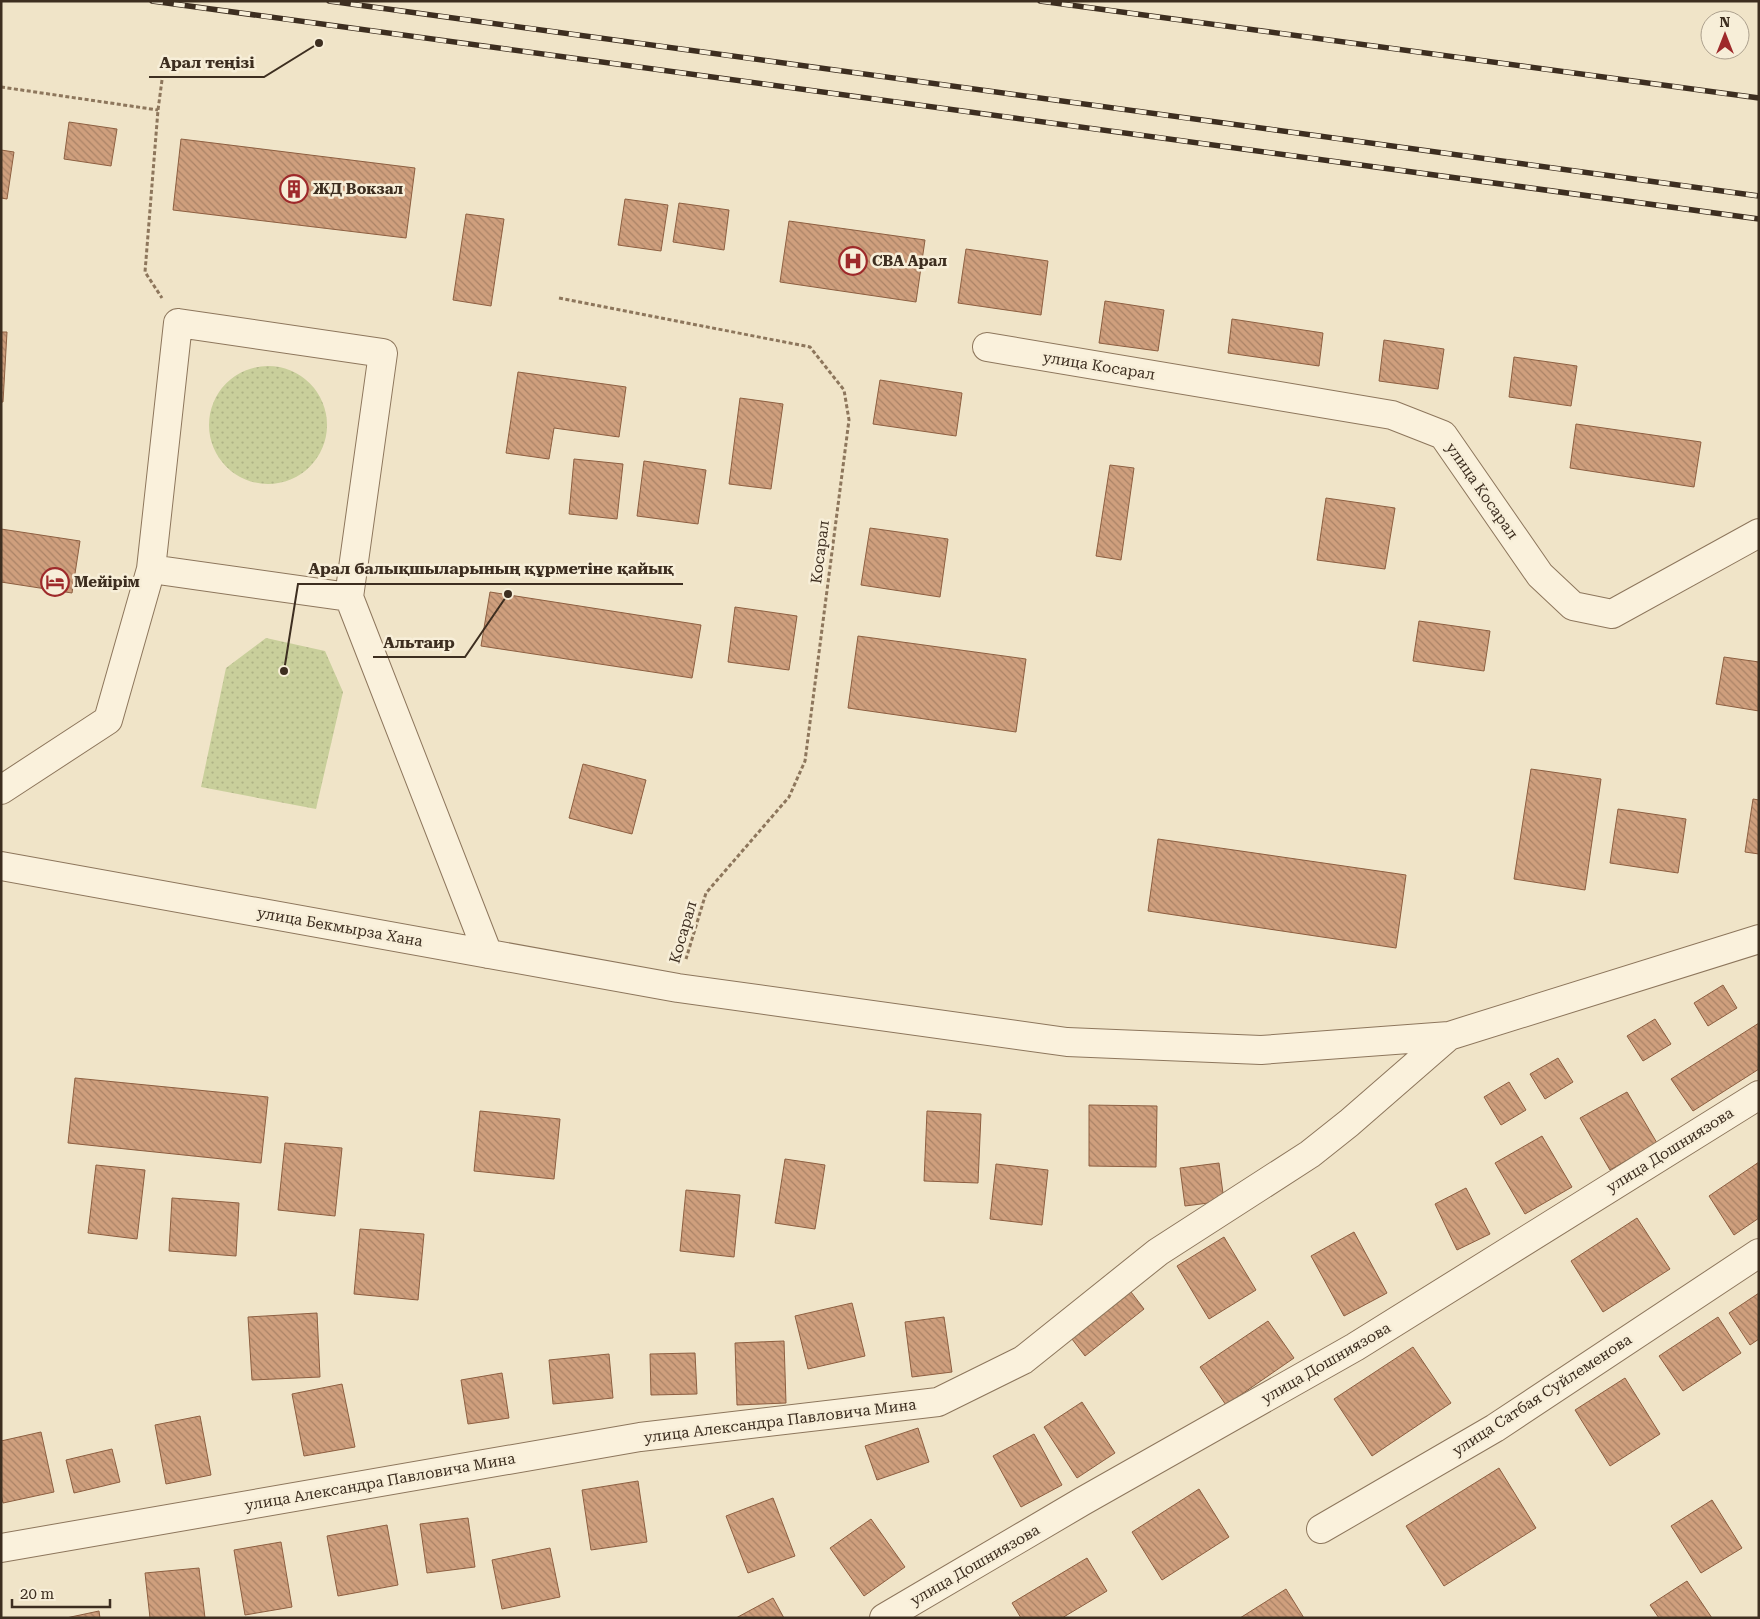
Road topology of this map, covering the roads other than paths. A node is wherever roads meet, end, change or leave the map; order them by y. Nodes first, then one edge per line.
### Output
1 (987, 347) dead end
2 (1759, 533) edge
3 (151, 569) junction
4 (350, 596) junction
5 (1, 790) edge
6 (1, 866) edge
7 (1759, 939) edge
8 (488, 954) junction
9 (1449, 1036) junction
10 (1759, 1095) edge
11 (1759, 1253) edge
12 (1321, 1529) dead end
13 (1, 1548) edge
14 (884, 1618) edge

1 - 2 street, улица Косарал
3 - 4 street
3 - 4 street
3 - 5 street
4 - 8 street
6 - 8 street, улица Бекмырза Хана
7 - 9 street
8 - 9 street, улица Бекмырза Хана
9 - 13 street, улица Александра Павловича Мина
10 - 14 street, улица Дошниязова
11 - 12 street, улица Сатбая Суйлеменова

